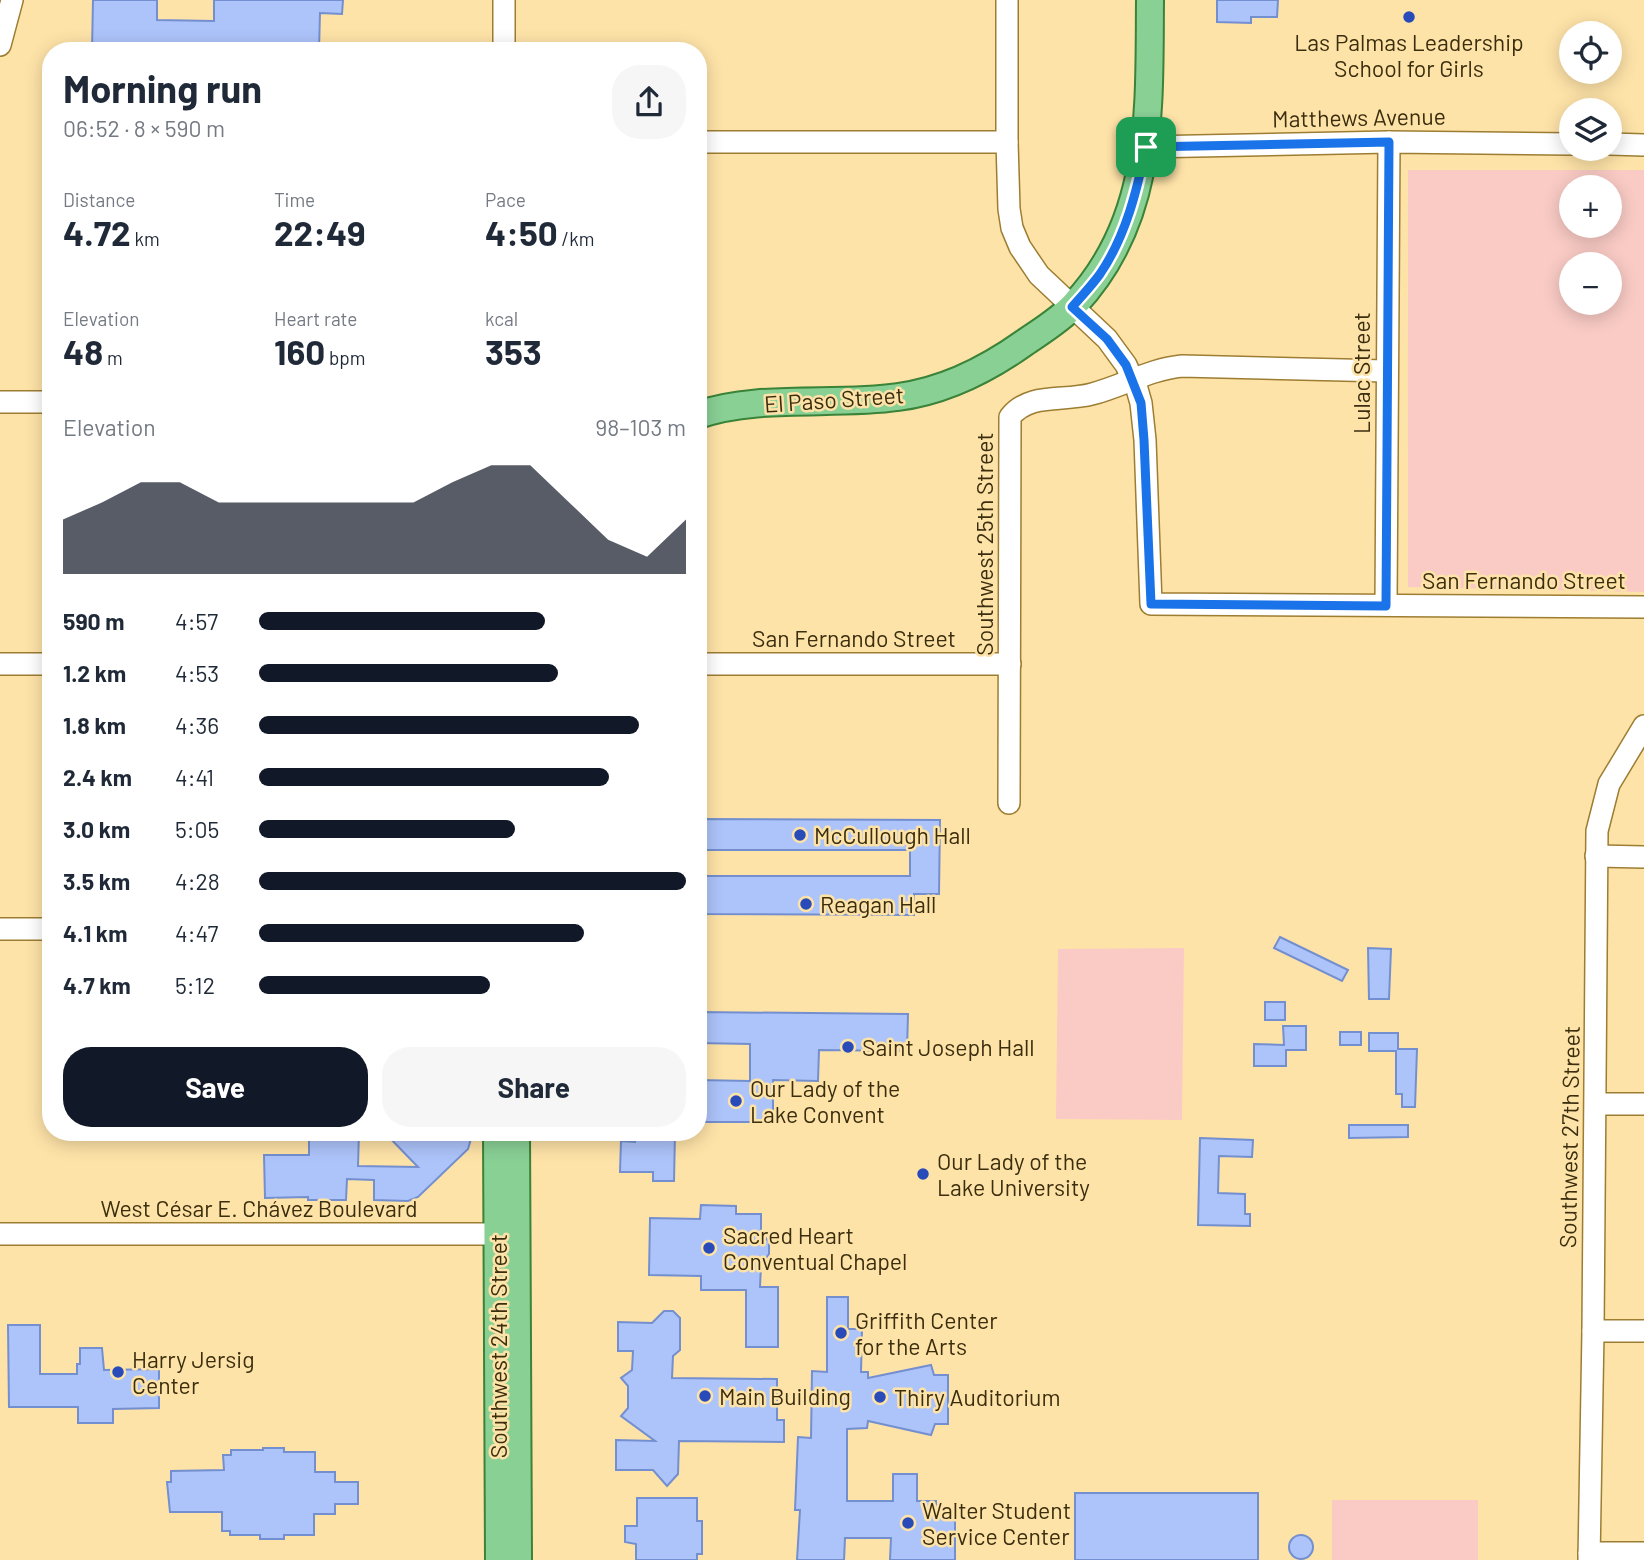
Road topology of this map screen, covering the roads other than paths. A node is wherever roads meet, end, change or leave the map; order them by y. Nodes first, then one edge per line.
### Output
1 (12, 0) edge
2 (504, 0) edge
3 (1007, 0) edge
4 (1150, 0) edge
5 (504, 42) edge
6 (0, 45) edge
7 (707, 142) edge
8 (1007, 142) junction
9 (1389, 142) junction
10 (1559, 144) edge
11 (1622, 144) edge
12 (1644, 145) edge
13 (1146, 147) junction
14 (1072, 307) junction
15 (1386, 371) junction
16 (1132, 380) junction
17 (0, 402) edge
18 (42, 402) edge
19 (707, 413) edge
20 (1386, 606) junction
21 (1644, 607) edge
22 (0, 664) edge
23 (42, 664) edge
24 (707, 664) edge
25 (1010, 664) junction
26 (1644, 726) edge
27 (1009, 803) dead end
28 (1596, 856) junction
29 (1644, 857) edge
30 (0, 929) edge
31 (42, 929) edge
32 (1596, 1104) junction
33 (1644, 1104) edge
34 (498, 1141) edge
35 (515, 1141) edge
36 (0, 1234) edge
37 (508, 1234) junction
38 (1593, 1331) junction
39 (1644, 1331) edge
40 (1644, 1553) edge
41 (1589, 1557) edge
42 (499, 1560) edge
43 (518, 1560) edge

1 - 6 street
2 - 5 street
3 - 8 street
4 - 13 main road, El Paso Street
7 - 8 street
8 - 14 street
9 - 10 street, Matthews Avenue
9 - 13 street, Matthews Avenue
9 - 15 street, Lulac Street
11 - 12 street
13 - 14 main road, El Paso Street
14 - 16 street
14 - 19 main road, El Paso Street
15 - 16 street
15 - 20 street, Lulac Street
16 - 20 street, San Fernando Street
16 - 25 street, Southwest 25th Street
17 - 18 street
20 - 21 street, San Fernando Street
22 - 23 street
24 - 25 street, San Fernando Street
25 - 27 street, Southwest 25th Street
26 - 28 street, Southwest 27th Street
28 - 29 street
28 - 32 street, Southwest 27th Street
30 - 31 street
32 - 33 street
32 - 38 street, Southwest 27th Street
34 - 37 main road, Southwest 24th Street
35 - 37 main road, Southwest 24th Street
36 - 37 street, West César E. Chávez Boulevard
37 - 42 main road, Southwest 24th Street
37 - 43 main road, Southwest 24th Street
38 - 39 street
38 - 41 street, Southwest 27th Street
40 - 41 street

